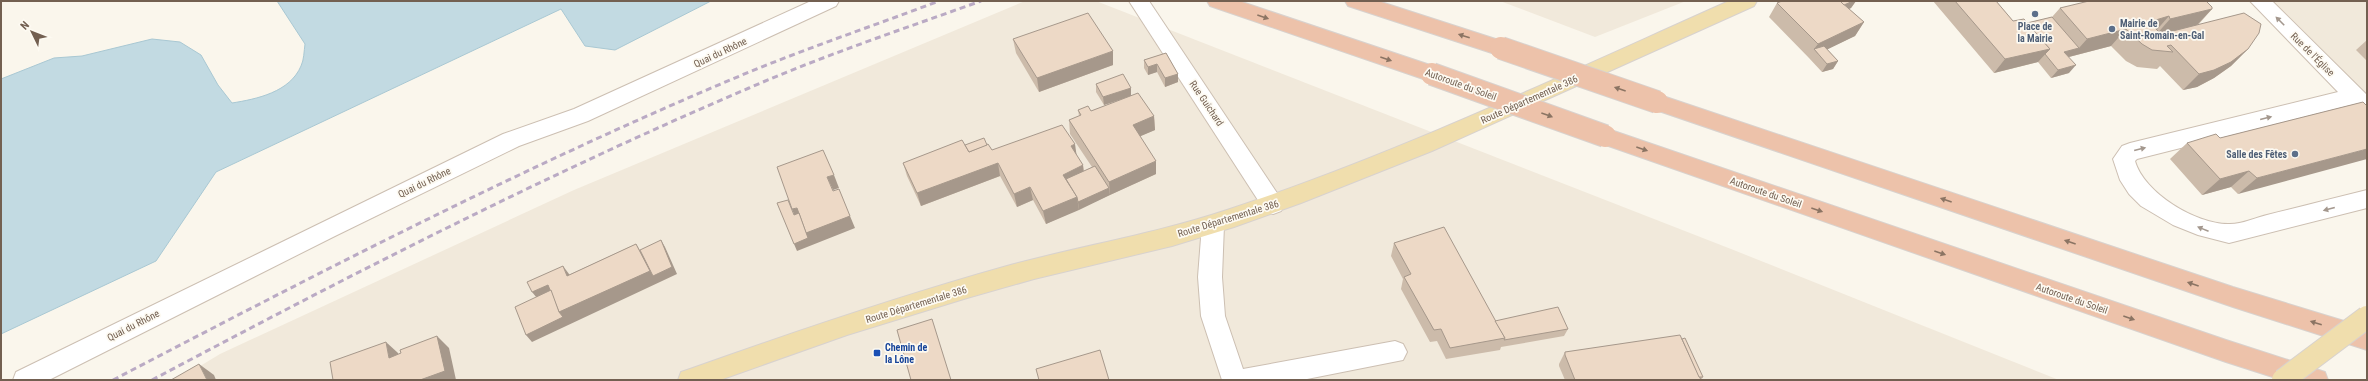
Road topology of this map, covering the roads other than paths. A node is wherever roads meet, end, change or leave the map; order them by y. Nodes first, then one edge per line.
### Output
1 (829, 1) edge
2 (1139, 1) edge
3 (1355, 1) edge
4 (1747, 1) edge
5 (2260, 1) edge
6 (1222, 3) edge
7 (2361, 102) edge
8 (2367, 199) edge
9 (1273, 205) junction
10 (1213, 225) junction
11 (2367, 317) edge
12 (2367, 339) edge
13 (1395, 352) dead end
14 (25, 380) edge
15 (690, 380) edge
16 (1234, 380) edge
17 (1243, 380) edge
18 (2283, 380) edge
19 (2316, 380) edge

1 - 14 street, Quai du Rhône
2 - 9 street, Rue Guichard
12 -> 3 highway, bridge
4 - 9 main road, Route Départementale 386
7 -> 5 street, Rue de l'Église
6 -> 19 highway, Autoroute du Soleil, bridge
8 -> 7 street
9 - 10 main road, Route Départementale 386
10 - 15 main road, Route Départementale 386
10 - 16 street
11 - 18 main road, bridge
13 - 17 street

